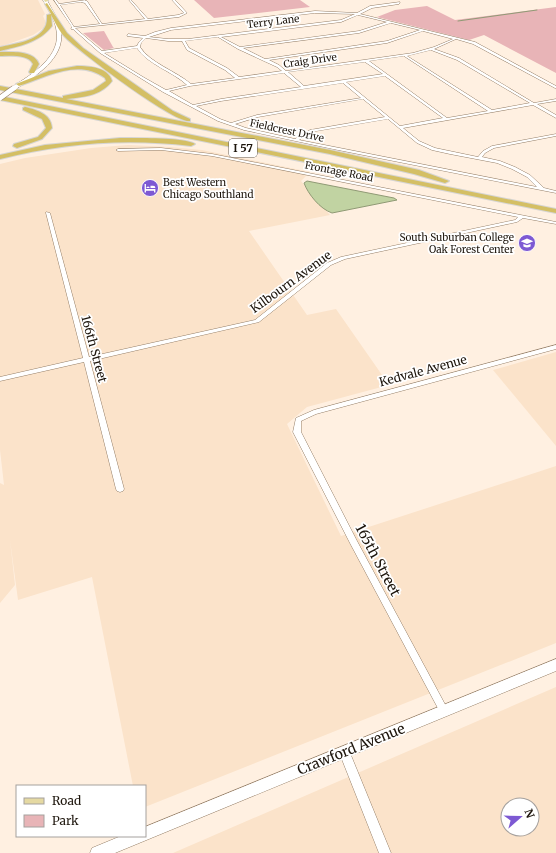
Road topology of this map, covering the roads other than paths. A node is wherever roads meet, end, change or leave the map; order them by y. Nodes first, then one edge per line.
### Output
1 (55, 0) edge
2 (130, 0) edge
3 (173, 0) edge
4 (45, 1) edge
5 (83, 1) edge
6 (399, 3) dead end
7 (58, 5) junction
8 (358, 14) junction
9 (49, 15) junction
10 (147, 19) junction
11 (203, 20) dead end
12 (391, 22) junction
13 (101, 24) junction
14 (208, 25) junction
15 (72, 28) junction
16 (424, 30) junction
17 (128, 35) dead end
18 (218, 36) junction
19 (146, 37) junction
20 (457, 38) junction
21 (183, 40) junction
22 (138, 48) junction
23 (239, 48) junction
24 (0, 49) edge
25 (431, 49) junction
26 (101, 52) junction
27 (0, 54) edge
28 (404, 55) junction
29 (264, 60) junction
30 (365, 60) junction
31 (32, 72) junction
32 (285, 72) junction
33 (386, 75) junction
34 (238, 78) junction
35 (343, 81) junction
36 (190, 85) junction
37 (14, 87) junction
38 (303, 87) junction
39 (556, 87) edge
40 (0, 88) edge
41 (164, 91) junction
42 (0, 93) edge
43 (31, 94) junction
44 (0, 98) edge
45 (365, 98) junction
46 (556, 100) edge
47 (0, 103) edge
48 (534, 104) junction
49 (192, 106) junction
50 (20, 108) junction
51 (491, 111) junction
52 (556, 117) edge
53 (389, 118) junction
54 (446, 119) junction
55 (231, 124) junction
56 (400, 127) junction
57 (230, 132) junction
58 (556, 135) edge
59 (296, 140) junction
60 (0, 149) edge
61 (118, 150) dead end
62 (240, 152) junction
63 (0, 157) edge
64 (479, 158) junction
65 (445, 181) junction
66 (542, 189) junction
67 (556, 192) edge
68 (486, 197) junction
69 (556, 203) edge
70 (556, 211) edge
71 (48, 213) dead end
72 (522, 216) junction
73 (556, 223) edge
74 (556, 347) edge
75 (87, 360) junction
76 (0, 379) edge
77 (298, 420) joint
78 (120, 489) dead end
79 (556, 665) edge
80 (444, 711) junction
81 (344, 752) junction
82 (146, 834) edge
83 (137, 837) edge
84 (97, 853) edge
85 (385, 853) edge

1 - 7 street, Fieldcrest Drive
2 - 10 street
3 - 10 street
4 - 9 main road
4 - 37 main road
4 - 57 highway
5 - 7 street
5 - 13 street
6 - 8 street, Terry Lane
7 - 15 street, Fieldcrest Drive
8 - 12 street
8 - 14 street
8 - 18 street, Terry Lane
9 - 24 highway
9 - 31 main road
10 - 13 street
11 - 14 street
12 - 16 street
12 - 23 street
13 - 15 street
14 - 19 street
15 - 26 street, Fieldcrest Drive
16 - 20 street
16 - 29 street
17 - 19 street, Terry Lane
18 - 21 street, Terry Lane
18 - 23 street
19 - 21 street, Terry Lane
19 - 22 street
20 - 25 street, Craig Drive
20 - 39 street
21 - 34 street
22 - 26 street
22 - 36 street
23 - 29 street
25 - 28 street, Craig Drive
25 - 48 street
26 - 41 street, Fieldcrest Drive
27 - 31 highway
28 - 30 street, Craig Drive
28 - 51 street
29 - 32 street
30 - 32 street, Craig Drive
30 - 33 street
31 - 37 main road
32 - 34 street, Craig Drive
32 - 38 street
33 - 35 street
33 - 54 street
34 - 36 street, Craig Drive
35 - 38 street
35 - 45 street
36 - 41 street, Craig Drive
37 - 42 main road
37 - 43 highway
37 - 44 main road, bridge
38 - 49 street
40 - 43 highway
41 - 49 street, Fieldcrest Drive
42 - 65 highway, I 57
43 - 57 highway
44 - 68 highway, I 57
45 - 53 street
45 - 55 street
46 - 48 street
47 - 50 highway
48 - 51 street
48 - 52 street
49 - 55 street, Fieldcrest Drive
50 - 60 highway
50 - 62 highway
51 - 54 street
53 - 56 street
53 - 59 street
54 - 56 street
55 - 59 street, Fieldcrest Drive
56 - 64 street
57 - 65 highway
58 - 64 street
59 - 66 street, Fieldcrest Drive
61 - 72 street, Frontage Road
62 - 63 highway
62 - 68 highway
64 - 66 street
65 - 69 highway, I 57
66 - 67 street, Fieldcrest Drive
68 - 70 highway, I 57
71 - 75 street, 166th Street
72 - 73 street, Frontage Road
72 - 75 street, Kilbourn Avenue
74 - 77 street, Kedvale Avenue
75 - 76 street, Kilbourn Avenue
75 - 78 street, 166th Street
77 - 80 street, 165th Street
79 - 80 main road, Crawford Avenue
80 - 81 main road, Crawford Avenue
81 - 82 main road, Crawford Avenue
81 - 85 street
83 - 84 main road

